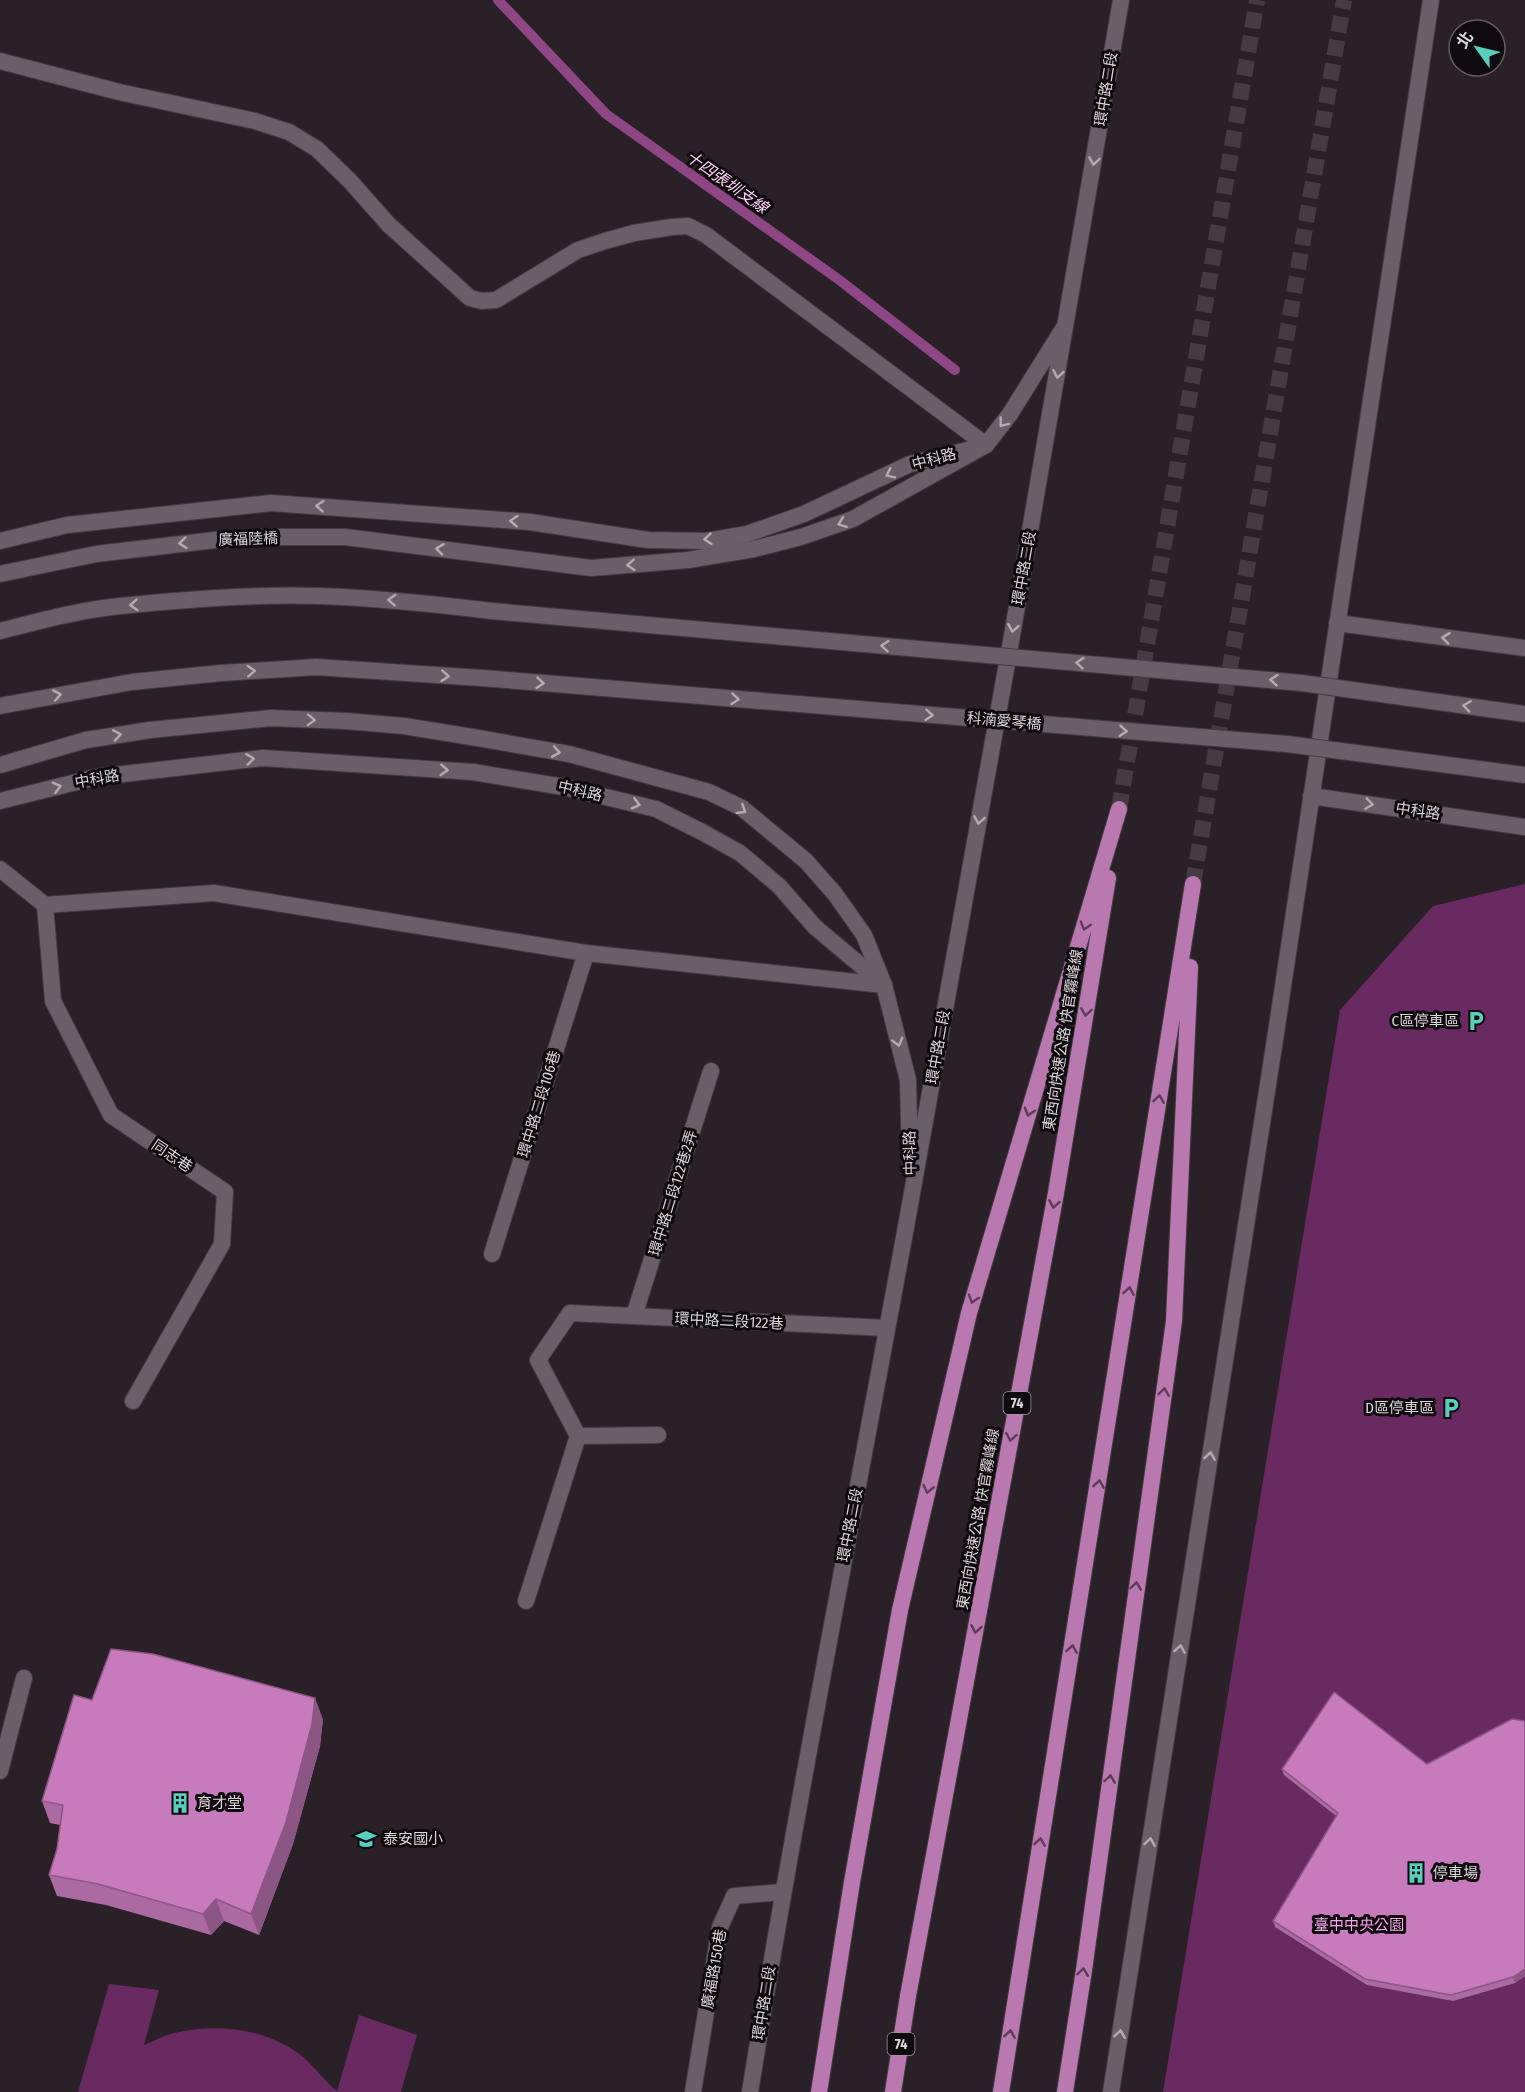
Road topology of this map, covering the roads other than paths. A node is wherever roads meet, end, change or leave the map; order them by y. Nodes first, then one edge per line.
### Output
1 (1121, 0) edge
2 (1431, 0) edge
3 (0, 61) edge
4 (1068, 321) junction
5 (986, 445) junction
6 (0, 541) edge
7 (498, 555) joint
8 (0, 574) edge
9 (1337, 623) junction
10 (0, 631) edge
11 (1525, 648) edge
12 (0, 706) edge
13 (1525, 714) edge
14 (0, 765) edge
15 (1525, 775) edge
16 (1311, 796) junction
17 (0, 801) edge
18 (1525, 827) edge
19 (0, 869) edge
20 (45, 905) junction
21 (586, 953) junction
22 (884, 985) junction
23 (711, 1071) dead end
24 (911, 1199) junction
25 (492, 1254) dead end
26 (634, 1316) junction
27 (887, 1328) junction
28 (133, 1401) dead end
29 (578, 1436) junction
30 (658, 1436) dead end
31 (526, 1601) dead end
32 (24, 1678) dead end
33 (0, 1771) edge
34 (782, 1893) junction
35 (693, 2092) edge
36 (750, 2092) edge
37 (819, 2092) edge
38 (893, 2092) edge
39 (1001, 2092) edge
40 (1065, 2092) edge
41 (1111, 2092) edge

1 -> 4 street, 環中路二段
2 - 9 street
3 - 5 street
4 -> 5 street, 中科路
4 -> 24 street, 環中路二段
5 -> 6 street, 中科路
5 -> 7 street, 中科路
7 -> 8 street, 廣福陸橋
11 -> 9 street
9 - 16 street
13 -> 10 street, bridge
12 -> 15 street, 科湳愛琴橋, bridge
14 -> 22 street
16 -> 18 street, 中科路
41 -> 16 street
17 -> 22 street, 中科路
19 - 20 street
20 - 21 street
20 - 28 street, 同志巷
21 - 22 street
21 - 25 street, 環中路二段106巷
22 -> 24 street, 中科路
23 - 26 street, 環中路二段122巷2弄
24 - 27 street, 環中路二段
26 - 27 street, 環中路二段122巷
26 - 29 street, 環中路二段122巷
27 - 34 street, 環中路二段
29 - 30 street
29 - 31 street
32 - 33 street
34 - 35 street, 廣福路150巷
34 - 36 street, 環中路二段
37 - 38 highway, 東西向快速公路 快官霧峰線 / 74
39 - 40 highway

